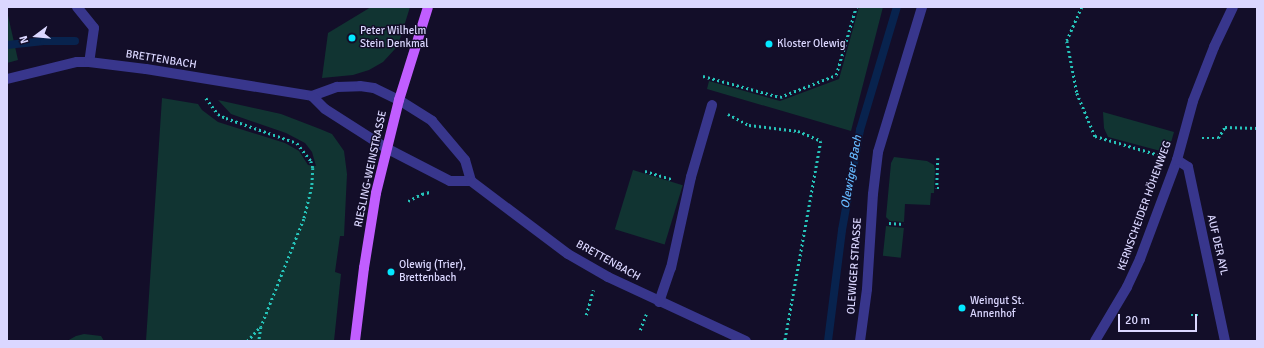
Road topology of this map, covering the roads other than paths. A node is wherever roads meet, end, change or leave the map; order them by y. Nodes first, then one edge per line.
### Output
1 (77, 7) edge
2 (428, 7) edge
3 (922, 7) edge
4 (1233, 7) edge
5 (89, 62) junction
6 (7, 79) edge
7 (312, 96) junction
8 (399, 100) junction
9 (712, 105) road end
10 (386, 148) junction
11 (1177, 160) junction
12 (471, 181) junction
13 (659, 302) junction
14 (355, 341) edge
15 (746, 341) edge
16 (860, 341) edge
17 (1095, 341) edge
18 (1225, 341) edge

1 - 5 street
2 - 8 main road, RIESLING-WEINSTRASSE
3 - 16 street, OLEWIGER STRASSE
4 - 11 street, KERNSCHEIDER HÖHENWEG
5 - 6 street, BRETTENBACH
5 - 7 street, BRETTENBACH
7 - 8 street, BRETTENBACH
7 - 10 street
8 - 10 main road, RIESLING-WEINSTRASSE
8 - 12 street, BRETTENBACH
9 - 13 street
10 - 12 street
10 - 14 main road, RIESLING-WEINSTRASSE
11 - 17 street, KERNSCHEIDER HÖHENWEG
11 - 18 street, AUF DER AYL
12 - 13 street, BRETTENBACH
13 - 15 street, BRETTENBACH

